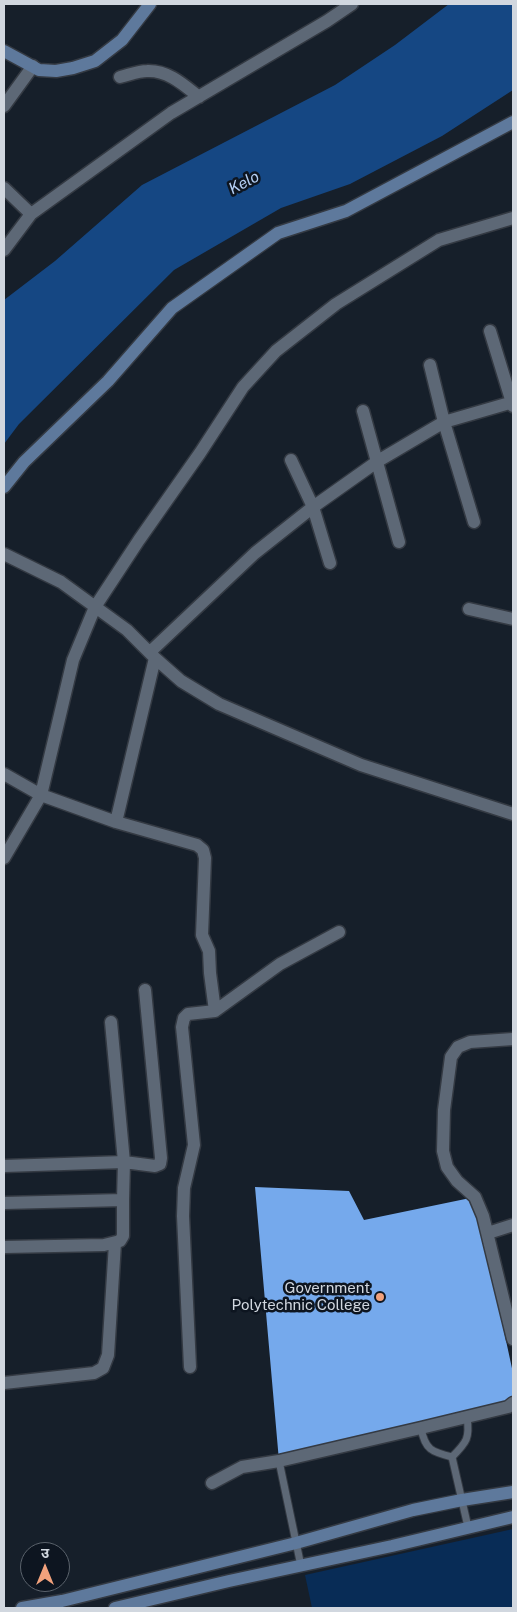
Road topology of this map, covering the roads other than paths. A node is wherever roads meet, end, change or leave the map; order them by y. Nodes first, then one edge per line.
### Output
1 (150, 4) edge
2 (352, 4) edge
3 (4, 51) edge
4 (33, 66) junction
5 (120, 77) dead end
6 (199, 97) junction
7 (4, 106) edge
8 (513, 122) edge
9 (4, 188) edge
10 (31, 214) junction
11 (513, 218) edge
12 (4, 250) edge
13 (490, 331) dead end
14 (430, 364) dead end
15 (513, 403) edge
16 (363, 411) dead end
17 (444, 422) junction
18 (291, 460) dead end
19 (378, 461) junction
20 (4, 487) edge
21 (313, 507) junction
22 (474, 522) dead end
23 (400, 542) dead end
24 (4, 554) edge
25 (330, 563) dead end
26 (95, 607) junction
27 (469, 609) dead end
28 (513, 619) edge
29 (152, 655) junction
30 (4, 774) edge
31 (41, 795) junction
32 (513, 814) edge
33 (116, 822) junction
34 (4, 858) edge
35 (339, 932) dead end
36 (145, 990) dead end
37 (215, 1011) junction
38 (111, 1022) dead end
39 (513, 1039) edge
40 (124, 1162) junction
41 (4, 1166) edge
42 (123, 1200) junction
43 (4, 1203) edge
44 (513, 1225) edge
45 (488, 1233) junction
46 (115, 1243) junction
47 (5, 1247) edge
48 (513, 1339) edge
49 (190, 1367) dead end
50 (4, 1383) edge
51 (513, 1403) edge
52 (467, 1417) junction
53 (421, 1428) junction
54 (452, 1457) junction
55 (279, 1461) junction
56 (212, 1482) dead end
57 (513, 1492) edge
58 (462, 1500) junction
59 (513, 1517) edge
60 (468, 1527) junction
61 (296, 1543) junction
62 (301, 1566) junction
63 (140, 1605) edge
64 (22, 1608) edge
65 (115, 1608) edge

1 - 4 street
2 - 6 street
3 - 4 street
4 - 7 street
5 - 6 street
6 - 10 street
8 - 20 street
9 - 10 street
10 - 12 street
11 - 26 street
13 - 15 street
14 - 17 street
15 - 17 street
16 - 19 street
17 - 19 street
17 - 22 street
18 - 21 street
19 - 21 street
19 - 23 street
21 - 25 street
21 - 29 street
24 - 26 street
26 - 29 street
26 - 31 street
27 - 28 street
29 - 32 street
29 - 33 street
30 - 31 street
31 - 33 street
31 - 34 street
33 - 37 street
35 - 37 street
36 - 40 street
37 - 49 street
38 - 40 street
39 - 45 street
40 - 41 street
40 - 42 street
42 - 43 street
42 - 46 street
44 - 45 street
45 - 48 street
46 - 47 street
46 - 50 street
51 - 52 street
52 - 53 street
52 - 54 lane
53 - 54 lane
53 - 55 street
54 - 58 lane
55 - 56 street
55 - 61 lane
57 - 58 street
58 - 60 lane
58 - 61 street
59 - 60 street
60 - 62 street
61 - 62 lane
61 - 64 street
62 - 63 street
63 - 65 street

